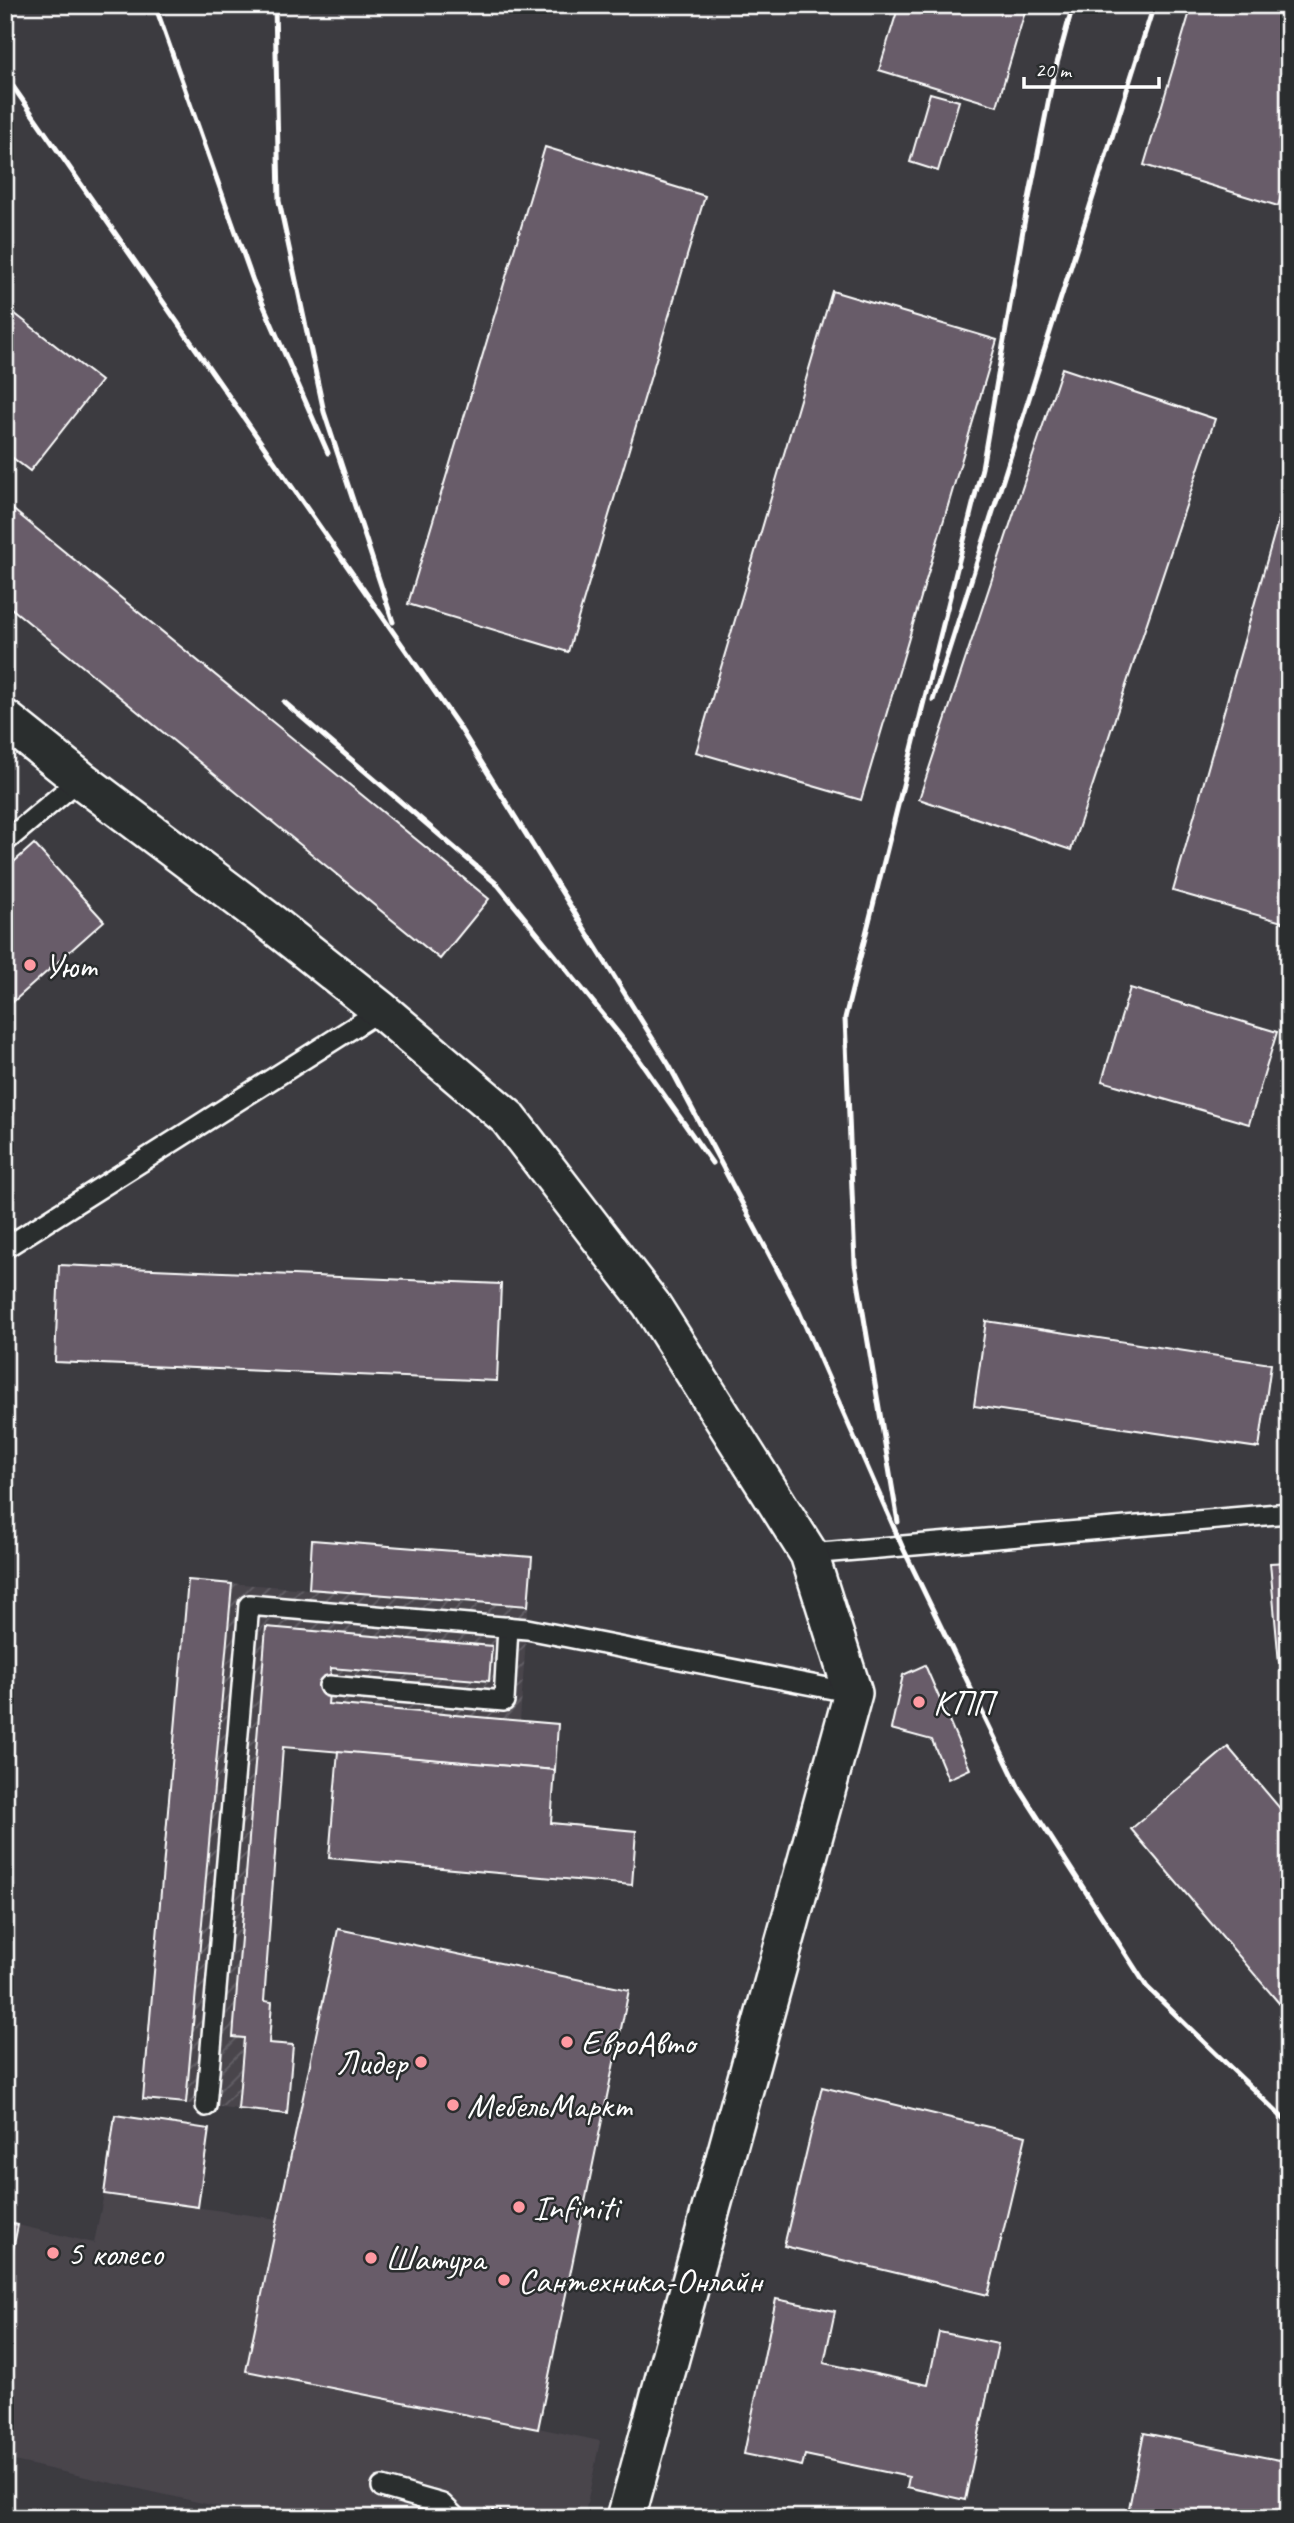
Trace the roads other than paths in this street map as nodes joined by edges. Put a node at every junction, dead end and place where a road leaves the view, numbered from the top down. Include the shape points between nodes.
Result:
1 (5, 719) edge
2 (80, 779) junction
3 (5, 842) edge
4 (381, 1010) junction
5 (5, 1248) edge
6 (1289, 1513) edge
7 (809, 1554) junction
8 (508, 1627) junction
9 (329, 1686) dead end
10 (853, 1693) junction
11 (206, 2106) dead end
12 (382, 2487) dead end
13 (449, 2511) edge
14 (626, 2518) edge

1 - 2 street
2 - 3 lane
2 - 4 street
4 - 5 lane
4 - 7 street via 508,1118 651,1304
6 - 7 lane
7 - 10 street
8 - 9 lane via 503,1701
8 - 10 lane
8 - 11 lane via 249,1605
10 - 14 street
12 - 13 lane

